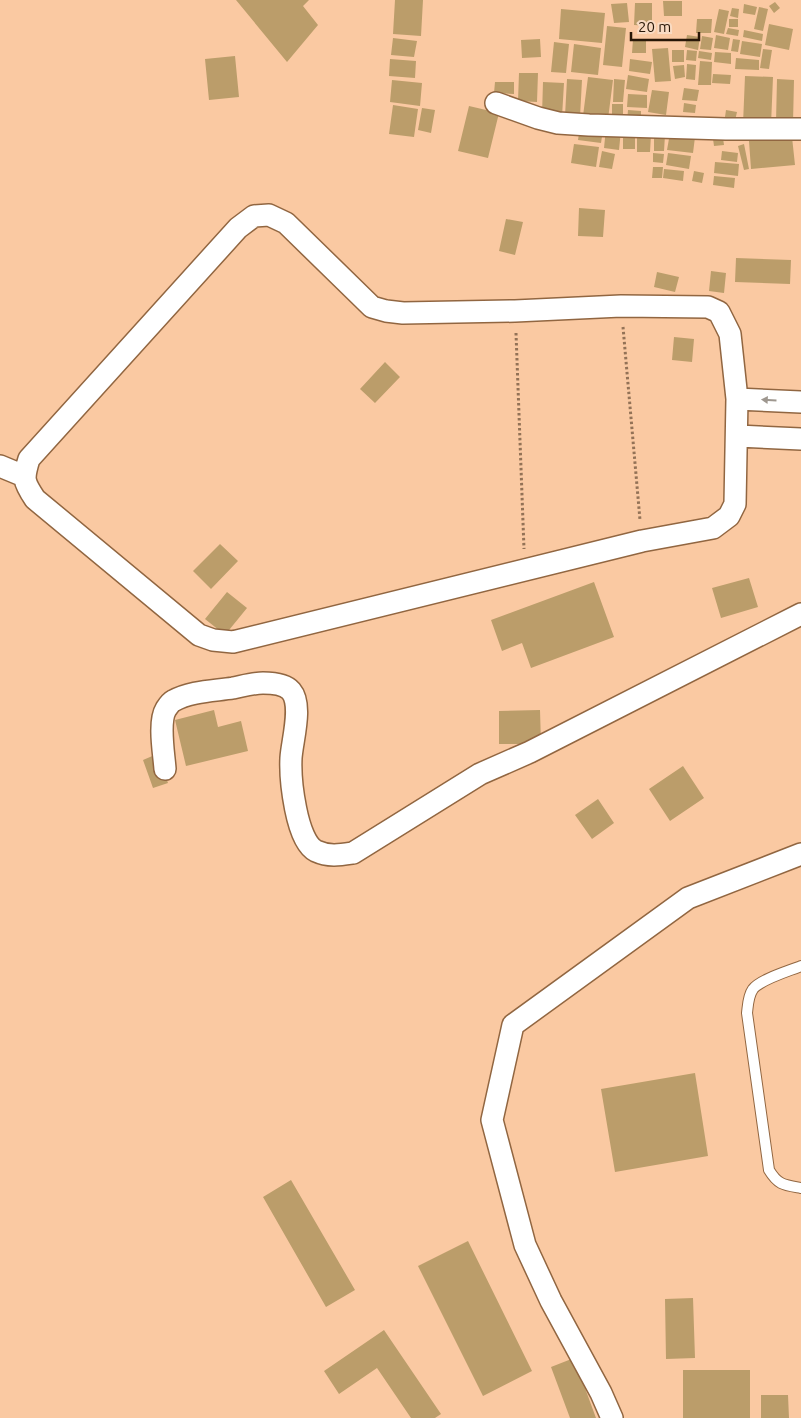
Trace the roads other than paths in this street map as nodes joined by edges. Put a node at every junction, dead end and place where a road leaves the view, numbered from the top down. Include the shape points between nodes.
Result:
1 (496, 103) dead end
2 (801, 128) edge
3 (738, 399) junction
4 (801, 402) edge
5 (738, 436) junction
6 (801, 440) edge
7 (0, 466) edge
8 (24, 476) junction
9 (801, 614) edge
10 (165, 769) dead end
11 (801, 854) edge
12 (801, 966) edge
13 (801, 1188) edge
14 (612, 1418) edge

1 - 2 street via 538,118 581,125
4 -> 3 street
3 - 5 street
3 - 8 street via 730,334 719,312 708,307 386,311 372,307 286,222 269,215 254,216 238,228 29,459
5 - 6 street
5 - 8 street via 735,504 729,516 712,528 642,541 233,642 199,635 35,499
7 - 8 street
9 - 10 street via 530,752 480,774 353,853 332,856 314,850 305,839 292,779 297,706 292,691 280,684 263,683 192,694 172,701 165,710 162,725
11 - 14 street via 688,898 513,1025 492,1120 525,1245
12 - 13 lane via 753,989 747,1013 769,1170 782,1185

